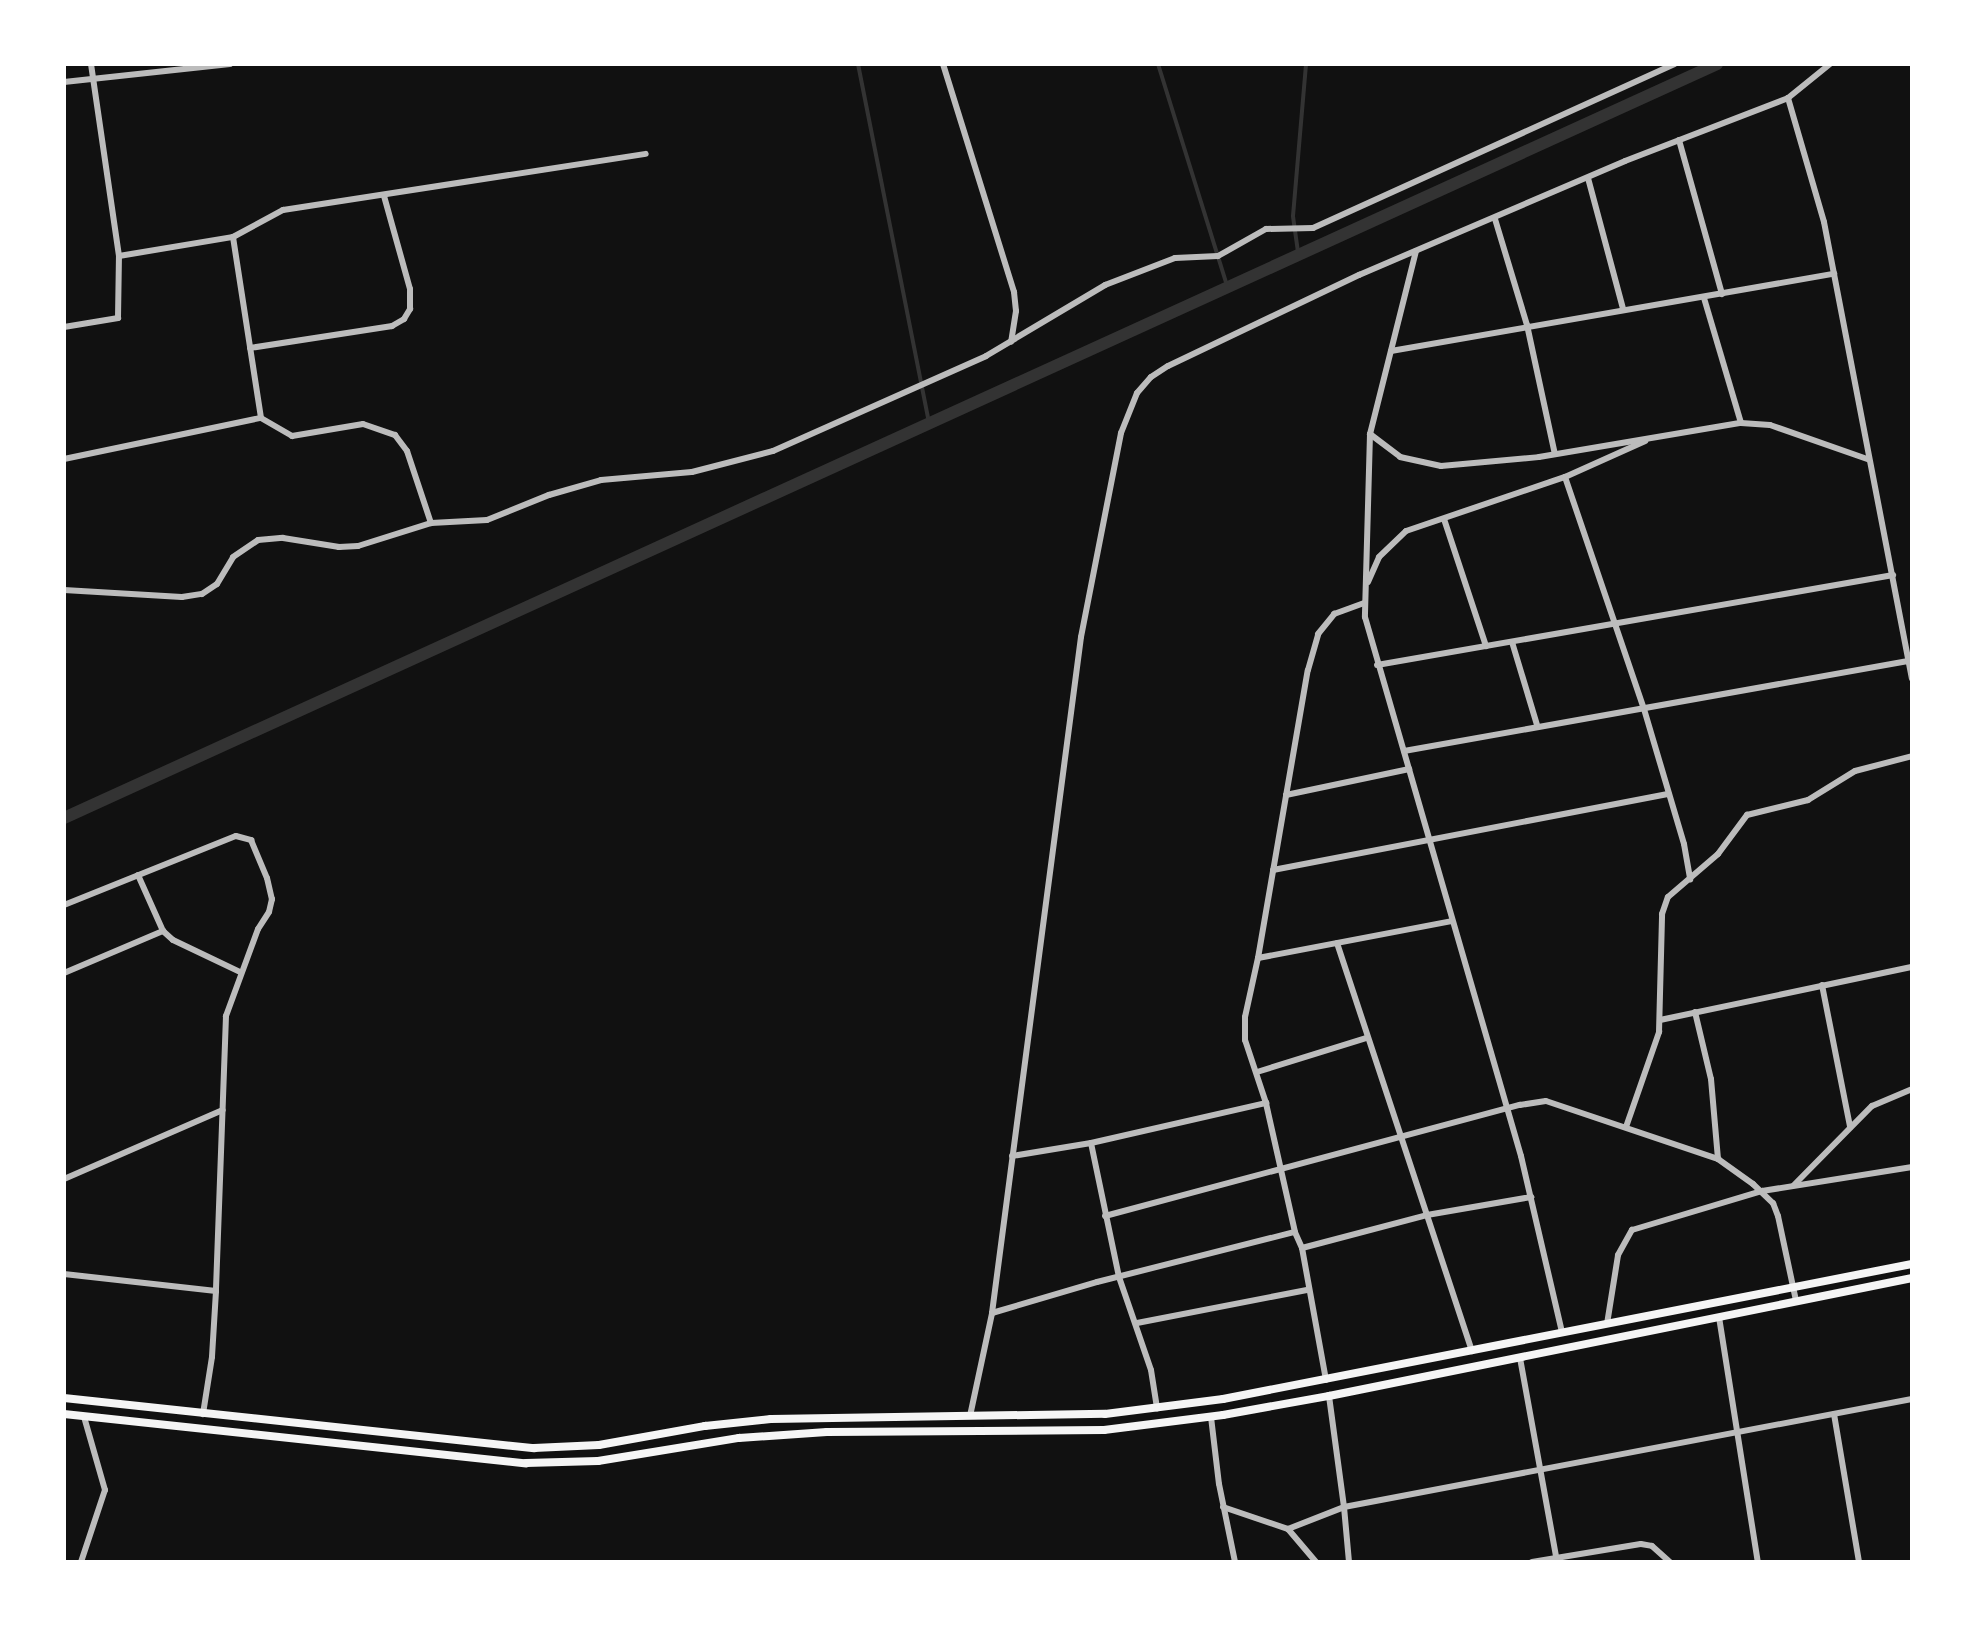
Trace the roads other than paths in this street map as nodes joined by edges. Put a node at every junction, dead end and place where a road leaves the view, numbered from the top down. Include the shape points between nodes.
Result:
1 (91, 64) edge
2 (230, 64) edge
3 (943, 64) edge
4 (1675, 64) edge
5 (1830, 64) edge
6 (92, 78) junction
7 (64, 82) edge
8 (1788, 98) junction
9 (1679, 140) junction
10 (646, 154) dead end
11 (1588, 178) junction
12 (384, 196) junction
13 (1495, 219) junction
14 (233, 237) junction
15 (1416, 251) junction
16 (119, 256) junction
17 (1834, 274) junction
18 (1722, 294) junction
19 (1704, 298) junction
20 (1623, 309) junction
21 (1527, 325) junction
22 (64, 327) edge
23 (1011, 342) junction
24 (250, 348) junction
25 (1391, 351) junction
26 (261, 418) junction
27 (1741, 423) junction
28 (1370, 434) junction
29 (1652, 438) junction
30 (1555, 454) junction
31 (64, 459) edge
32 (1867, 459) junction
33 (1565, 477) junction
34 (1444, 519) junction
35 (431, 523) junction
36 (1893, 575) junction
37 (64, 588) edge
38 (1364, 600) junction
39 (1614, 622) junction
40 (1512, 642) junction
41 (1486, 646) junction
42 (1908, 661) junction
43 (1377, 665) junction
44 (1912, 679) edge
45 (1644, 709) junction
46 (1537, 725) junction
47 (1404, 751) junction
48 (1912, 756) edge
49 (1409, 769) junction
50 (1668, 794) junction
51 (1286, 795) junction
52 (1429, 841) junction
53 (1273, 870) junction
54 (138, 875) junction
55 (1690, 879) junction
56 (64, 905) edge
57 (1452, 921) junction
58 (163, 931) junction
59 (1337, 943) junction
60 (1258, 958) junction
61 (1912, 967) edge
62 (240, 972) junction
63 (64, 973) edge
64 (1822, 985) junction
65 (1695, 1012) junction
66 (1660, 1020) junction
67 (1366, 1038) junction
68 (1257, 1072) junction
69 (1912, 1089) edge
70 (1266, 1103) junction
71 (223, 1110) junction
72 (1508, 1110) junction
73 (1626, 1127) junction
74 (1850, 1127) junction
75 (1400, 1138) junction
76 (1091, 1143) junction
77 (1012, 1156) junction
78 (1718, 1159) junction
79 (1912, 1167) edge
80 (1282, 1168) junction
81 (64, 1179) edge
82 (1794, 1185) junction
83 (1762, 1191) junction
84 (1531, 1197) junction
85 (1427, 1215) junction
86 (1105, 1216) junction
87 (1295, 1232) junction
88 (1302, 1248) junction
89 (1912, 1264) edge
90 (64, 1274) edge
91 (1119, 1277) junction
92 (1912, 1278) edge
93 (1793, 1287) junction
94 (1307, 1290) junction
95 (216, 1291) junction
96 (1796, 1301) junction
97 (992, 1313) junction
98 (1719, 1317) junction
99 (1137, 1323) junction
100 (1607, 1324) junction
101 (1562, 1332) junction
102 (1472, 1351) junction
103 (1520, 1358) junction
104 (1326, 1380) junction
105 (1329, 1396) junction
106 (64, 1398) edge
107 (1912, 1399) edge
108 (1157, 1409) junction
109 (64, 1414) edge
110 (203, 1414) junction
111 (1834, 1414) junction
112 (970, 1416) junction
113 (84, 1417) junction
114 (1211, 1417) junction
115 (1739, 1432) junction
116 (1541, 1469) junction
117 (1223, 1507) junction
118 (1344, 1507) junction
119 (1288, 1529) junction
120 (1557, 1559) edge
121 (81, 1562) edge
122 (1235, 1562) edge
123 (1316, 1562) edge
124 (1349, 1562) edge
125 (1532, 1562) edge
126 (1670, 1562) edge
127 (1758, 1562) edge
128 (1859, 1562) edge

1 - 6 street
2 - 6 street
3 - 23 street via 1014,292
4 - 23 street via 1313,228 1266,229 1218,256 1175,258 1105,285
5 - 8 street
6 - 7 street
6 - 16 street
8 - 9 street
8 - 17 street via 1818,190
9 - 11 street
9 - 18 street
10 - 12 street
11 - 13 street
11 - 20 street
12 - 14 street via 283,210
12 - 24 street via 410,289 404,319 392,326
13 - 15 street
13 - 21 street
14 - 16 street
14 - 24 street
15 - 25 street
15 - 77 street via 1168,366 1151,377 1130,404 1081,637
16 - 22 street via 118,318
17 - 18 street
17 - 32 street
18 - 19 street
19 - 20 street
19 - 27 street
20 - 21 street
21 - 25 street
21 - 30 street
23 - 35 street via 900,396 740,461 585,484 487,520
24 - 26 street
25 - 28 street
26 - 31 street
26 - 35 street via 292,436 363,424 395,435 407,451
27 - 29 street
27 - 32 street via 1770,425
28 - 30 street via 1393,453 1441,466
28 - 38 street
29 - 30 street
29 - 33 street
32 - 36 street
33 - 34 street
33 - 39 street
34 - 38 street via 1392,541 1370,573
34 - 41 street
35 - 37 street via 358,546 258,540 233,557 217,584 202,594
36 - 39 street
36 - 42 street
38 - 43 street
38 - 51 street via 1334,614 1318,634
39 - 40 street
39 - 45 street
40 - 41 street
40 - 46 street
41 - 43 street
42 - 44 street
42 - 45 street
43 - 47 street
45 - 46 street
45 - 50 street
46 - 47 street
47 - 49 street
48 - 55 street via 1855,771 1808,800 1747,815 1718,854
49 - 51 street
49 - 52 street
50 - 52 street
50 - 55 street
51 - 53 street
52 - 53 street
52 - 57 street
53 - 60 street
54 - 56 street
54 - 58 street
54 - 62 street via 220,840 251,840 272,899
55 - 66 street via 1664,904
57 - 59 street
57 - 72 street
58 - 62 street
58 - 63 street
59 - 60 street
59 - 67 street
60 - 68 street via 1245,1017 1245,1040
61 - 64 street
62 - 71 street via 226,1016
64 - 65 street
64 - 74 street
65 - 66 street
65 - 78 street via 1711,1079
66 - 73 street via 1654,1053
67 - 68 street
67 - 75 street
68 - 70 street
69 - 74 street via 1872,1106
70 - 76 street
70 - 80 street
71 - 81 street
71 - 95 street
72 - 73 street via 1546,1101
72 - 75 street
72 - 84 street
73 - 78 street
74 - 82 street
75 - 80 street
75 - 85 street
76 - 77 street
76 - 86 street
77 - 97 street
78 - 83 street
79 - 82 street
80 - 86 street
80 - 87 street
82 - 83 street
83 - 93 street via 1778,1216
83 - 100 street via 1632,1230 1618,1255
84 - 85 street
84 - 101 street
85 - 88 street
85 - 102 street
86 - 91 street
87 - 88 street
87 - 91 street
88 - 94 street
89 - 93 main road
90 - 95 street
91 - 97 street
91 - 99 street
92 - 96 main road
93 - 96 street
93 - 100 main road
94 - 99 street
94 - 104 street
95 - 110 street
96 - 98 main road
97 - 112 street
98 - 103 main road
98 - 115 street
99 - 108 street
100 - 101 main road
101 - 102 main road
102 - 104 main road
103 - 105 main road
103 - 116 street
104 - 108 main road
105 - 114 main road
105 - 118 street
106 - 110 main road
107 - 111 street
108 - 112 main road
109 - 113 main road
110 - 112 main road via 534,1448 599,1445 771,1419
111 - 115 street
111 - 128 street
113 - 114 main road via 548,1463 598,1461 739,1438 1078,1431
113 - 121 street via 105,1490
114 - 117 street
115 - 116 street
115 - 127 street
116 - 118 street
116 - 120 street
117 - 119 street
117 - 122 street
118 - 119 street
118 - 124 street
119 - 123 street
120 - 125 street
120 - 126 street via 1641,1544 1652,1546

